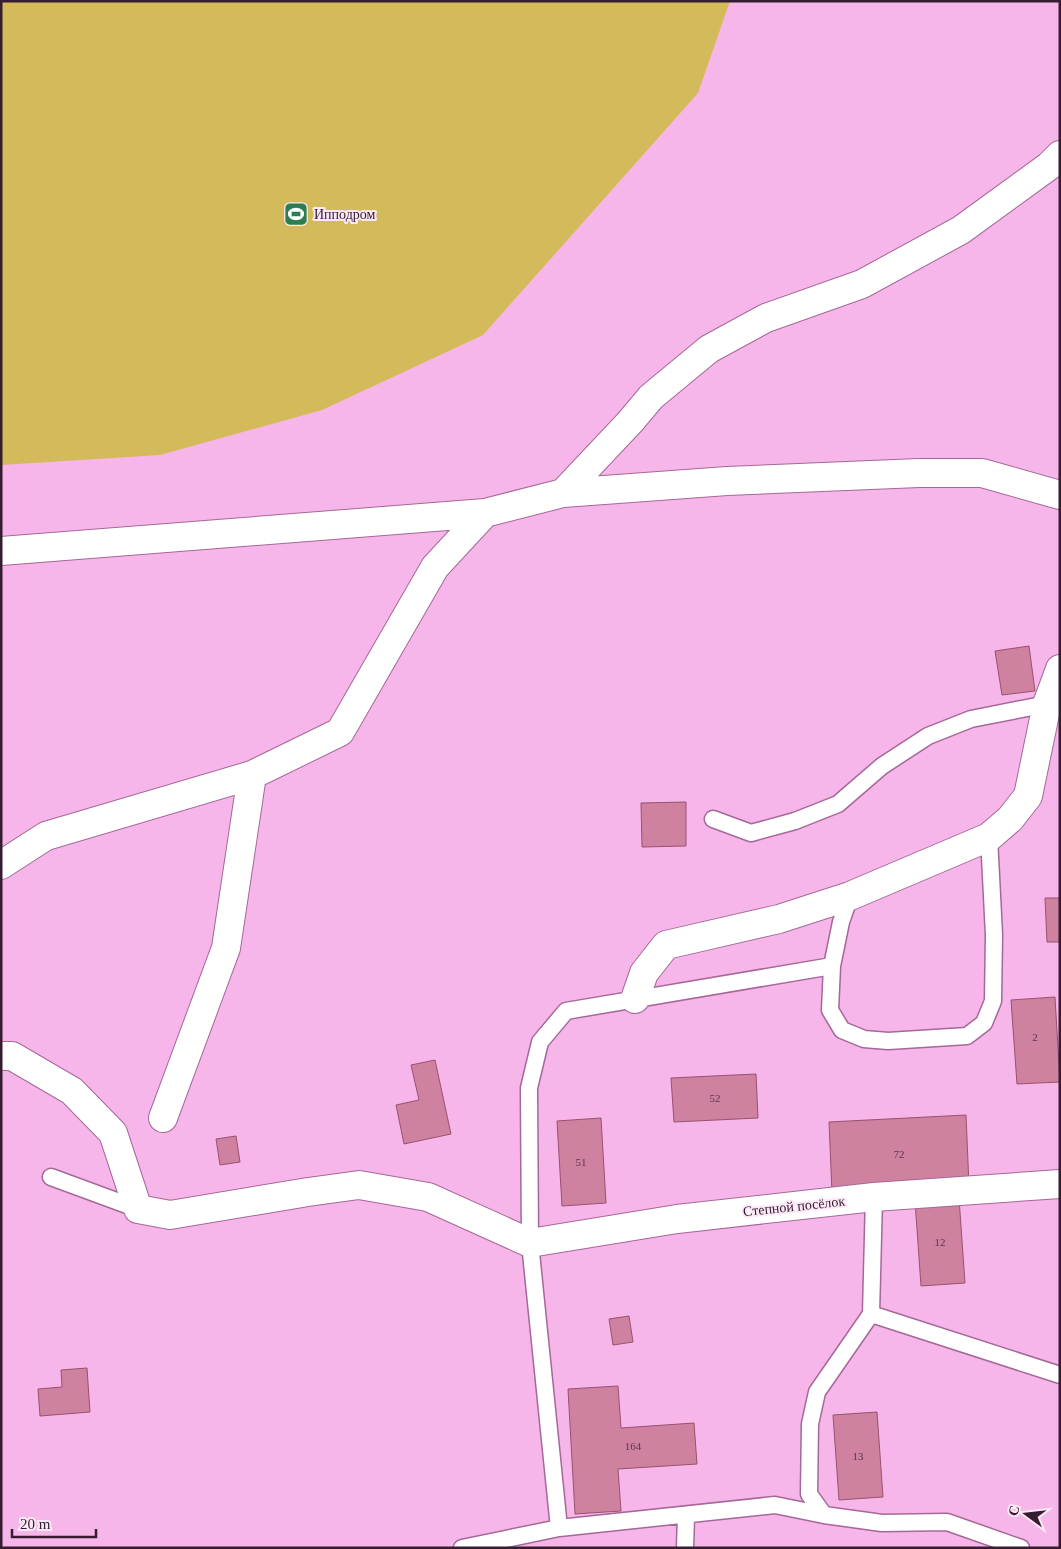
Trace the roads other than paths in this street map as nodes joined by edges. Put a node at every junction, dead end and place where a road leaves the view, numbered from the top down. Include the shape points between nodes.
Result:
1 (1060, 155) edge
2 (563, 493) junction
3 (1060, 495) edge
4 (485, 513) junction
5 (1, 551) edge
6 (1060, 669) edge
7 (1047, 704) junction
8 (252, 775) junction
9 (713, 820) dead end
10 (989, 838) junction
11 (1, 865) edge
12 (850, 896) junction
13 (832, 966) junction
14 (635, 1000) junction
15 (1, 1056) edge
16 (163, 1118) dead end
17 (51, 1177) dead end
18 (1060, 1184) edge
19 (874, 1197) junction
20 (138, 1209) junction
21 (530, 1243) junction
22 (871, 1314) junction
23 (1060, 1375) edge
24 (824, 1515) junction
25 (686, 1516) junction
26 (559, 1528) junction
27 (462, 1548) edge
28 (685, 1548) edge
29 (1021, 1548) edge

1 - 2 street via 961,230 862,284 766,318 709,349 651,397
2 - 3 street via 918,472 982,473
2 - 4 street
4 - 5 street
4 - 8 street via 435,567 340,732
6 - 7 street
7 - 9 lane via 971,720 928,736 882,766 838,804 795,821 751,833
7 - 10 street via 1028,796
8 - 11 street via 46,836
8 - 16 street via 226,948
10 - 12 street
10 - 13 lane via 994,935 993,1001 984,1023 967,1036 888,1041 864,1039 842,1030 830,1010
12 - 13 lane
12 - 14 street via 779,920 666,945 644,973
13 - 14 lane
14 - 21 lane via 566,1011 540,1042 529,1088
15 - 20 street via 12,1056 72,1091 113,1133
17 - 20 lane
18 - 19 street, Степной посёлок
19 - 21 street, Степной посёлок via 677,1219
19 - 22 lane
20 - 21 street via 170,1216 359,1186 428,1197
21 - 26 lane
22 - 23 lane
22 - 24 lane via 817,1392 810,1424 809,1494
24 - 25 lane via 775,1505
24 - 29 lane via 882,1523 947,1522
25 - 26 lane
25 - 28 lane
26 - 27 lane

